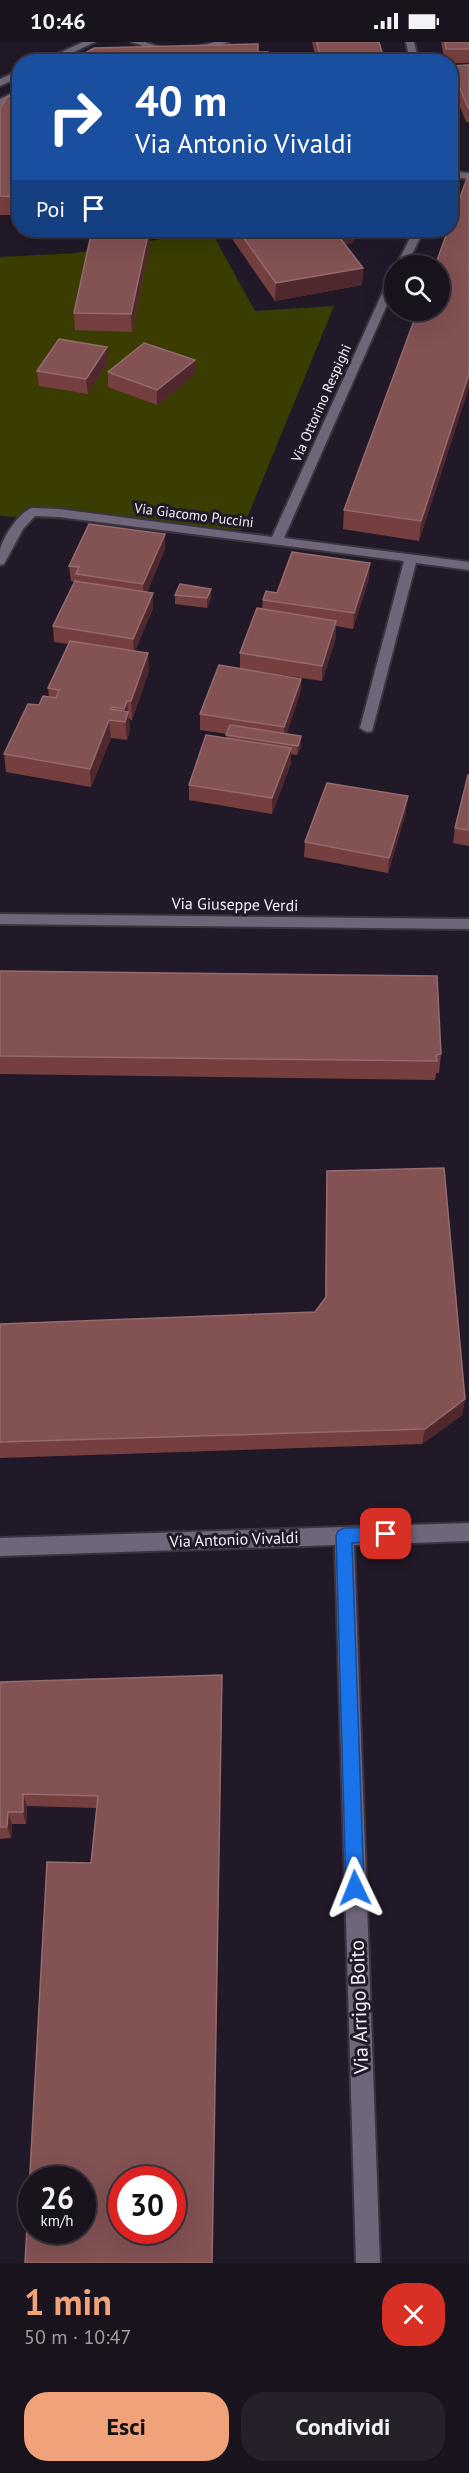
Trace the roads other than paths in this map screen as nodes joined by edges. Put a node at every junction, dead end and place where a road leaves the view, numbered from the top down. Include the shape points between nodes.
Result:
1 (91, 42) edge
2 (135, 42) edge
3 (225, 42) edge
4 (127, 50) edge
5 (189, 50) edge
6 (63, 54) edge
7 (416, 237) edge
8 (406, 255) edge
9 (384, 300) edge
10 (277, 540) junction
11 (411, 559) junction
12 (0, 561) edge
13 (469, 567) edge
14 (368, 728) dead end
15 (0, 919) edge
16 (469, 924) edge
17 (469, 1532) edge
18 (344, 1536) junction
19 (0, 1547) edge
20 (368, 2263) edge

1 - 6 street
2 - 4 street via 165,49
3 - 5 street
7 - 8 street
9 - 10 street, Via Ottorino Respighi
10 - 11 street, Via Giacomo Puccini
10 - 12 street, Via Giacomo Puccini via 32,512 18,527
11 - 13 street, Via Giacomo Puccini
11 - 14 street
15 - 16 street, Via Giuseppe Verdi
17 - 18 street, Via Antonio Vivaldi
18 - 19 street, Via Antonio Vivaldi
18 - 20 street, Via Arrigo Boito

